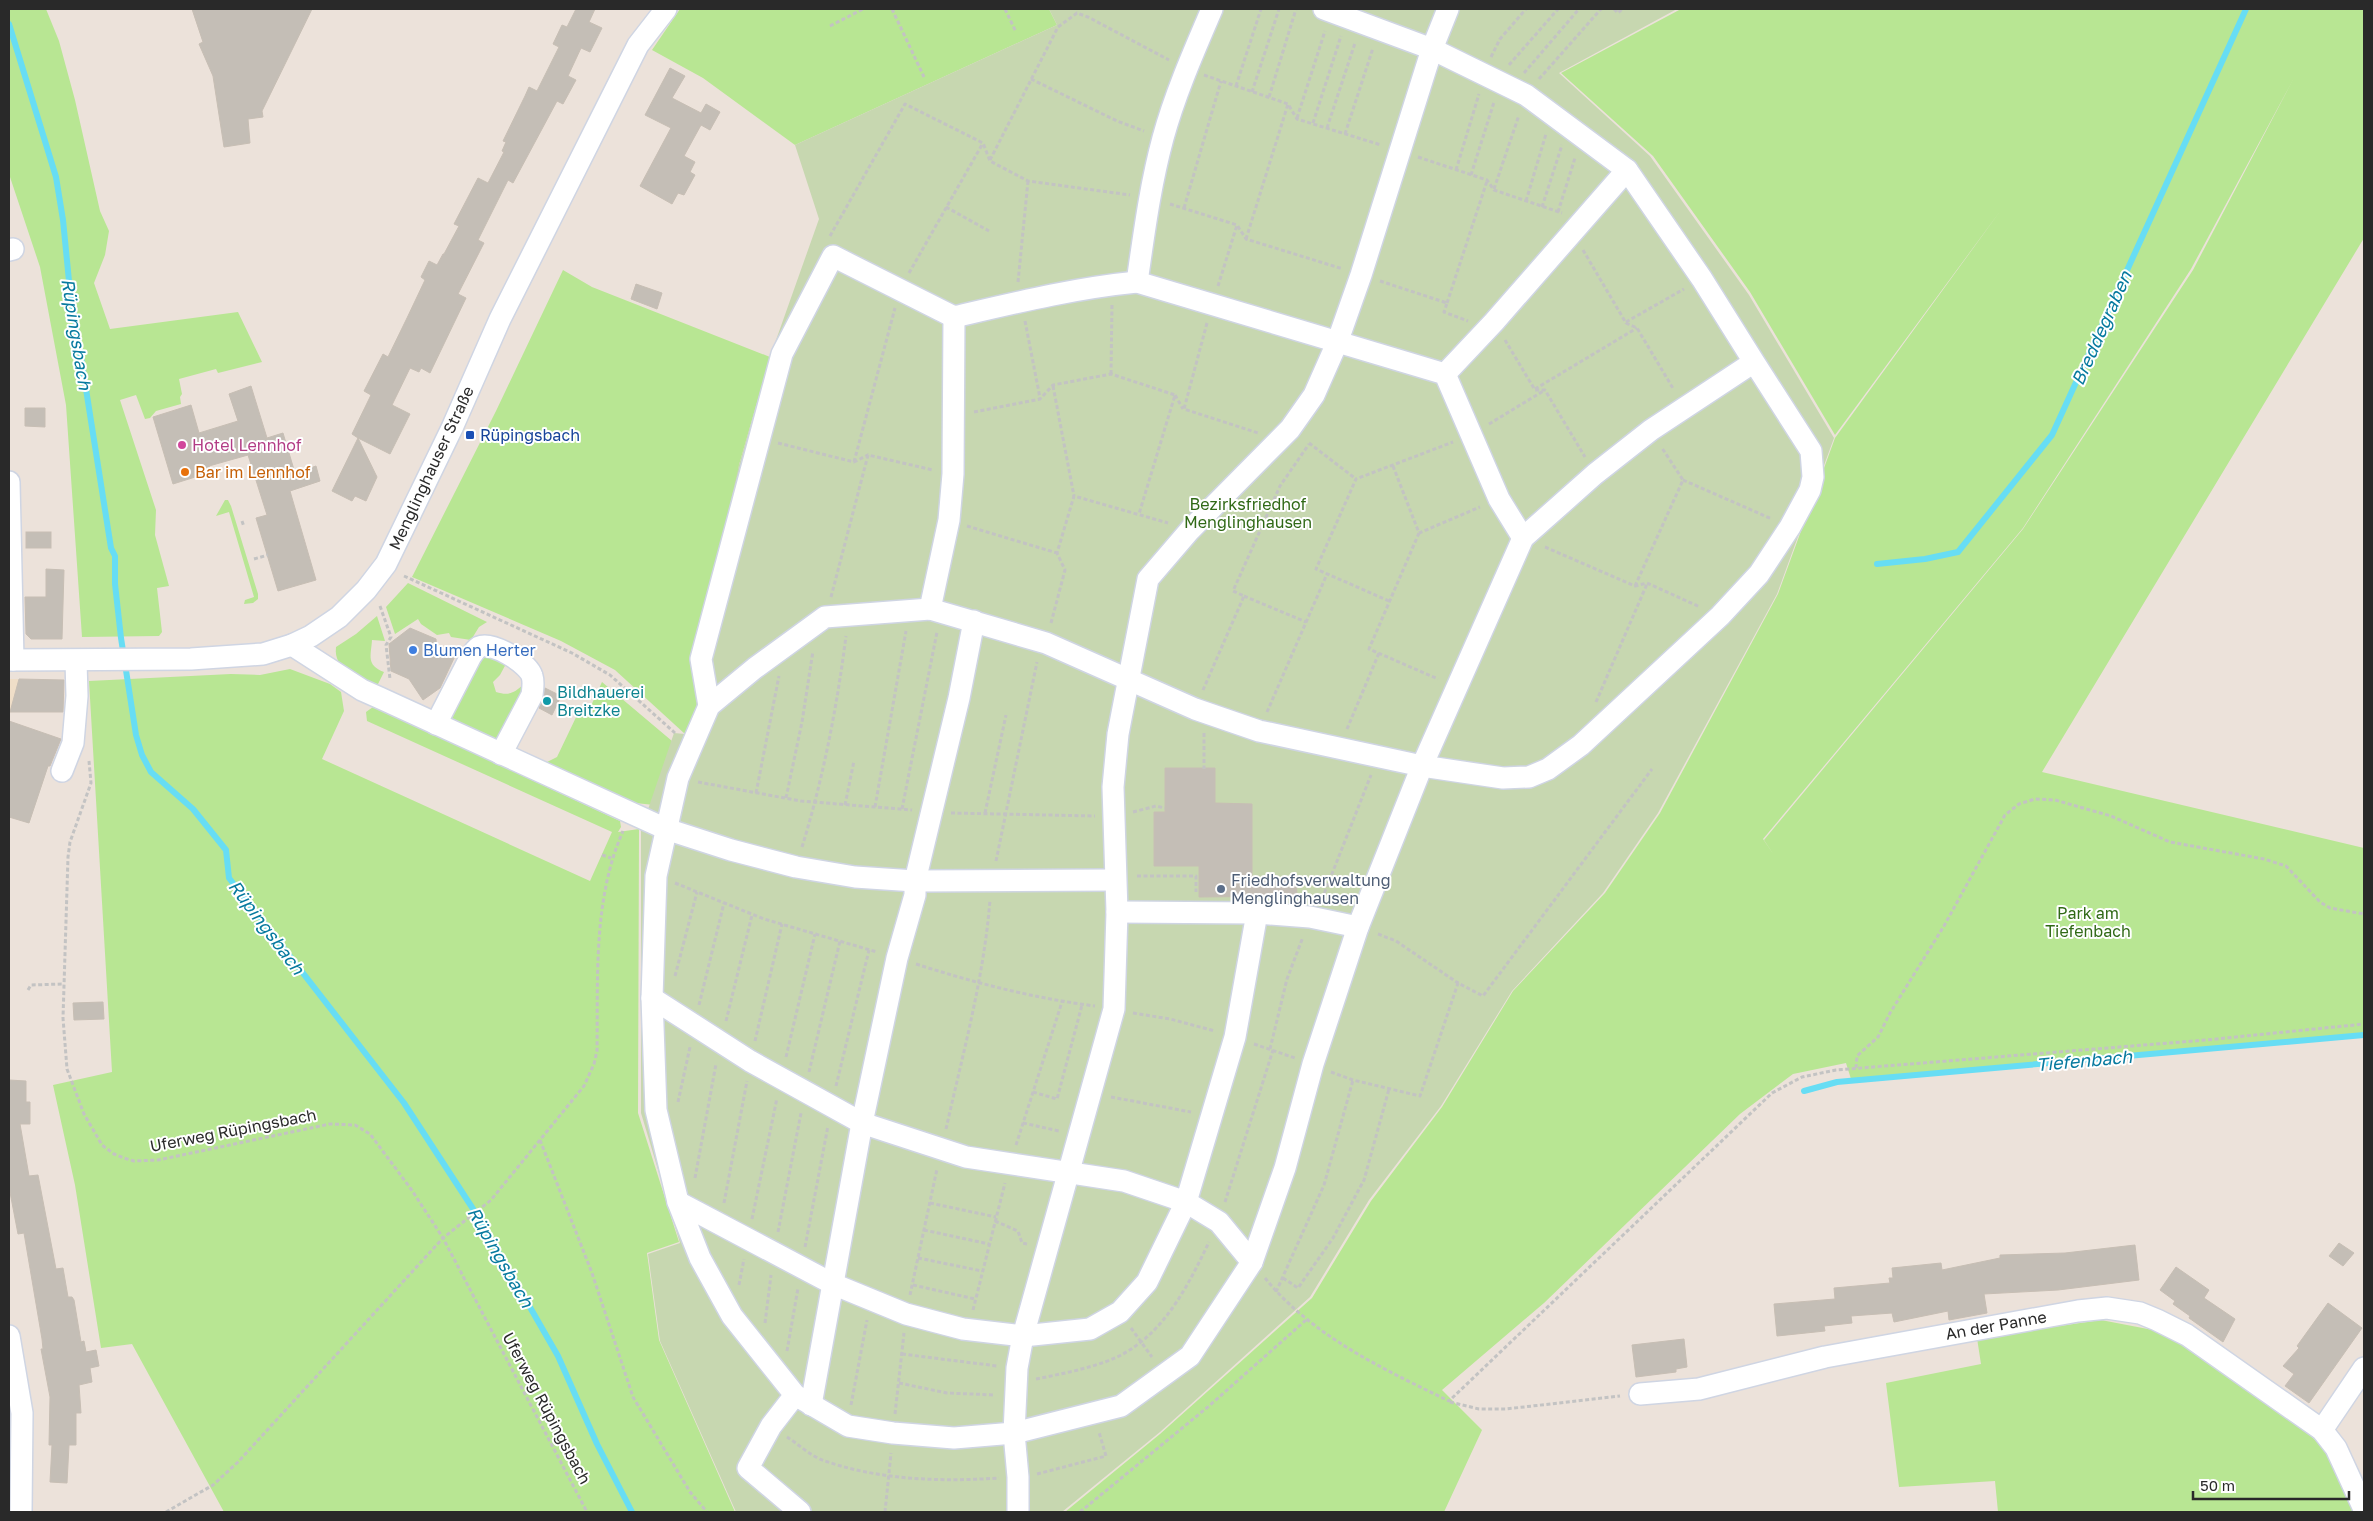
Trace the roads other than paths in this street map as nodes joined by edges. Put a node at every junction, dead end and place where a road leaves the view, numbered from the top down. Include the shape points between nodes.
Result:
1 (666, 9) edge
2 (1212, 9) edge
3 (1448, 9) edge
4 (1348, 18) edge
5 (1432, 49) junction
6 (1627, 170) junction
7 (1136, 282) junction
8 (954, 317) junction
9 (1337, 343) junction
10 (1754, 362) junction
11 (1445, 374) junction
12 (9, 482) edge
13 (1523, 538) junction
14 (927, 610) junction
15 (974, 620) junction
16 (292, 645) junction
17 (11, 660) edge
18 (84, 661) junction
19 (1127, 680) junction
20 (709, 706) junction
21 (436, 724) junction
22 (501, 754) junction
23 (1422, 766) junction
24 (62, 771) dead end
25 (666, 829) junction
26 (1115, 878) junction
27 (914, 881) junction
28 (1117, 912) junction
29 (1257, 913) junction
30 (1358, 928) junction
31 (659, 1002) junction
32 (862, 1122) junction
33 (1068, 1172) junction
34 (1186, 1202) junction
35 (684, 1205) junction
36 (1252, 1262) junction
37 (833, 1284) junction
38 (9, 1336) edge
39 (1023, 1336) junction
40 (2364, 1368) edge
41 (1640, 1394) road end
42 (803, 1400) junction
43 (16, 1412) edge
44 (2322, 1430) junction
45 (1014, 1433) junction
46 (2364, 1508) edge
47 (21, 1512) edge
48 (800, 1512) edge
49 (1018, 1512) edge

1 - 16 street, Menglinghauser Straße via 638,45 504,310 452,428 386,564 339,617
2 - 7 street via 1186,69 1163,138 1149,198
3 - 5 street
4 - 5 street
5 - 6 street via 1526,95
5 - 9 street
6 - 10 street
6 - 11 street
7 - 8 street
7 - 9 street
8 - 14 street via 953,474 949,520
8 - 20 street via 833,256 782,354 702,659
9 - 11 street
9 - 19 street via 1314,394 1285,434 1190,530 1148,579
10 - 13 street via 1651,430
10 - 23 street via 1811,452 1813,477 1810,490 1790,527 1759,574 1720,616 1581,745 1548,769 1529,777 1503,778
11 - 13 street via 1499,499
12 - 17 street
13 - 23 street
14 - 15 street
14 - 20 street via 821,620
15 - 19 street via 1044,642
15 - 27 street via 959,698
16 - 18 street, Menglinghauser Straße via 262,654
16 - 21 street via 362,690
17 - 18 street, Menglinghauser Straße
18 - 24 street via 72,743
19 - 23 street via 1199,711 1259,731
19 - 26 street via 1113,786
20 - 25 street via 678,778
21 - 22 street
21 - 22 street via 470,656 478,648 489,646 523,663 532,674 534,685 532,695
22 - 25 street
23 - 30 street
25 - 27 street via 796,867 855,877
25 - 31 street via 656,876
26 - 27 street
26 - 28 street
27 - 32 street via 914,894
28 - 29 street
28 - 33 street via 1114,1009
29 - 30 street via 1312,918
29 - 34 street via 1235,1037
30 - 36 street via 1313,1064 1285,1168
31 - 32 street via 750,1061
31 - 35 street via 657,1113
32 - 33 street via 966,1157
32 - 37 street
33 - 34 street via 1124,1181
33 - 39 street
34 - 36 street via 1219,1222
34 - 39 street via 1146,1282 1120,1312 1090,1329
35 - 37 street
35 - 42 street via 700,1258 732,1316
36 - 45 street via 1190,1356 1121,1406
37 - 39 street via 906,1314 963,1329
37 - 42 street
38 - 43 street
39 - 45 street via 1017,1368
40 - 44 street
41 - 44 street, An der Panne via 1699,1389 1912,1339 2078,1310 2107,1308 2140,1313 2187,1335
42 - 45 street via 848,1426 954,1438
42 - 48 street via 771,1426 748,1468
43 - 47 street
44 - 46 street, An der Panne via 2336,1448
45 - 49 street

